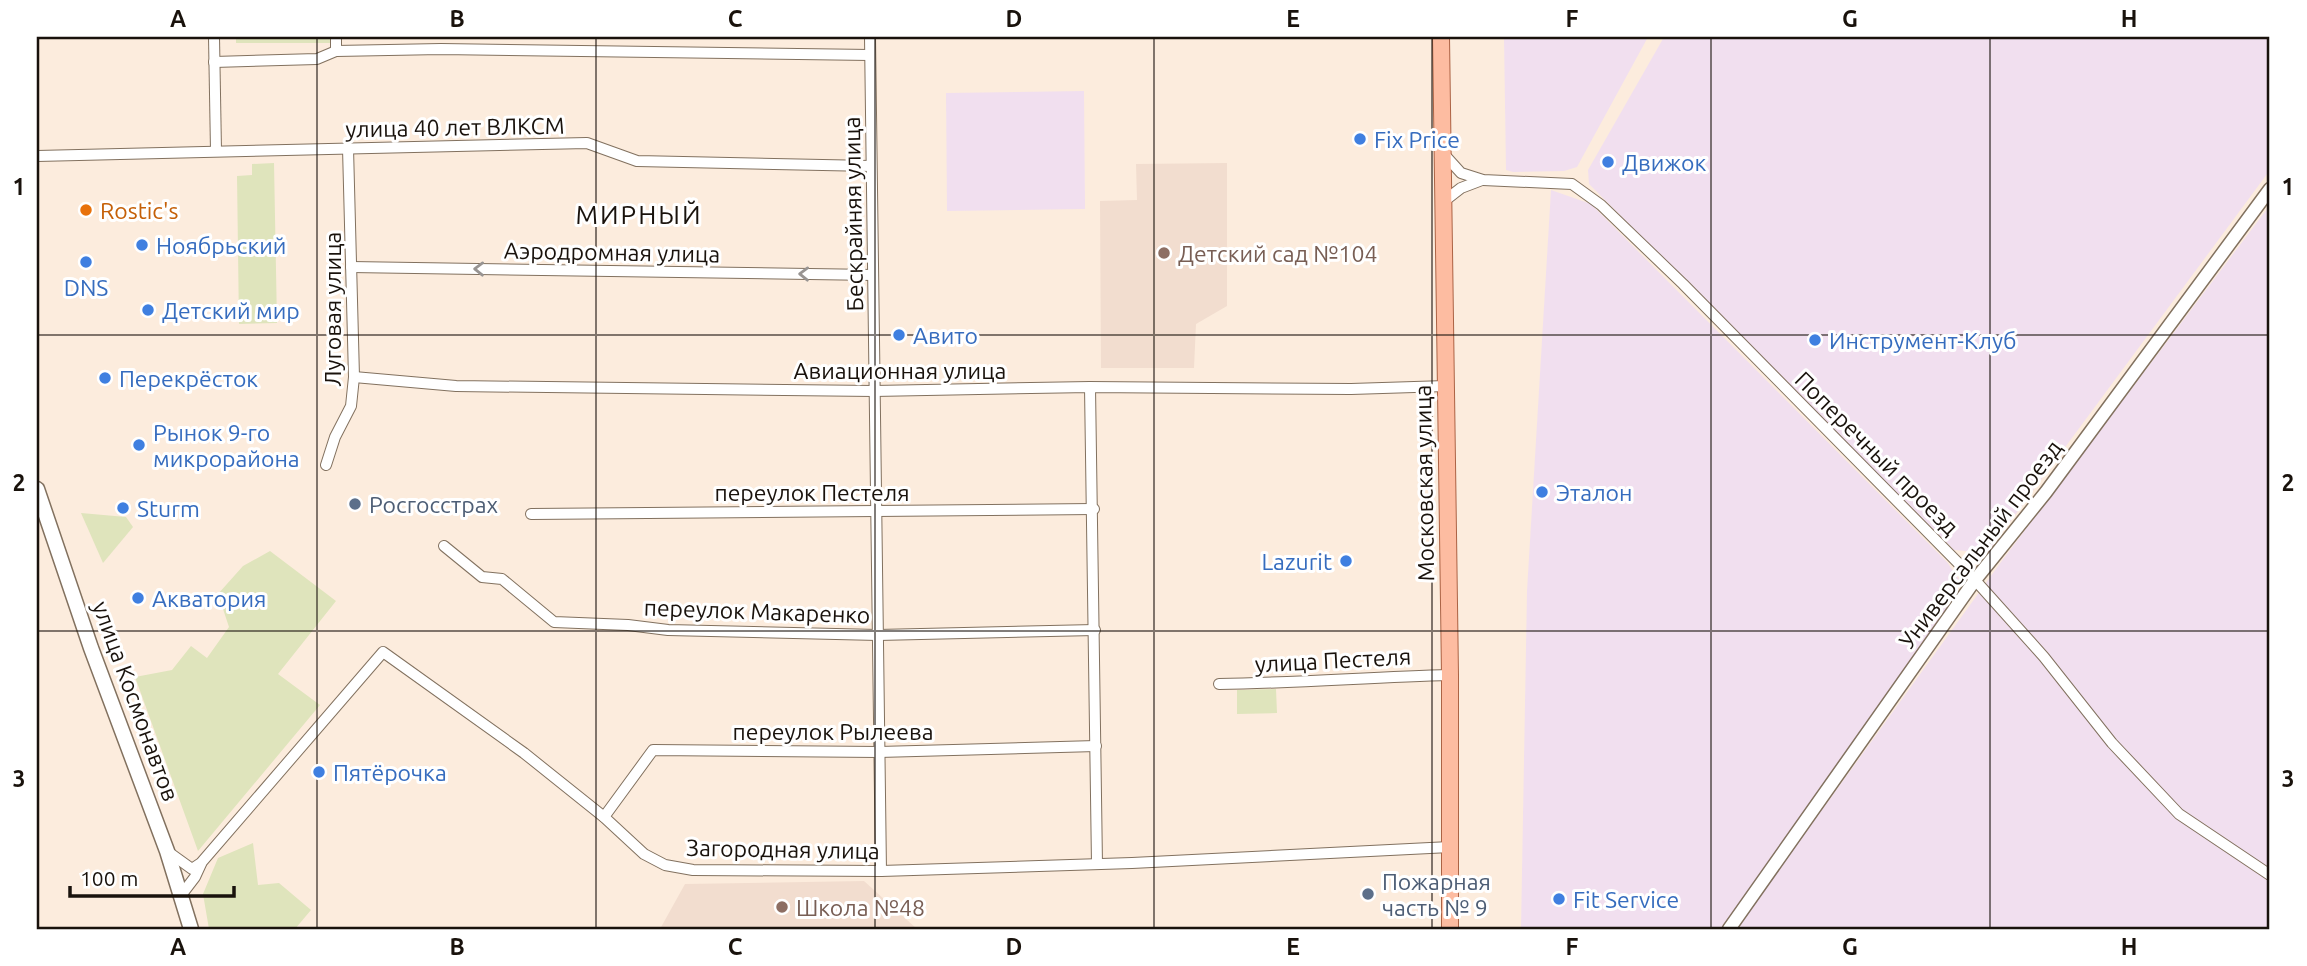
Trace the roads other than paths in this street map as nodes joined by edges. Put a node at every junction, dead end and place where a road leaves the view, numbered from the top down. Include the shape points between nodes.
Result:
1 (214, 37) edge
2 (336, 37) edge
3 (870, 37) edge
4 (1441, 37) edge
5 (335, 51) junction
6 (870, 55) junction
7 (214, 62) junction
8 (348, 148) junction
9 (216, 151) junction
10 (1442, 152) junction
11 (37, 156) edge
12 (871, 166) junction
13 (1483, 180) junction
14 (2270, 188) edge
15 (1443, 202) junction
16 (351, 267) junction
17 (873, 275) junction
18 (354, 377) junction
19 (1446, 386) junction
20 (1090, 387) junction
21 (874, 391) junction
22 (326, 465) dead end
23 (38, 496) edge
24 (1094, 509) junction
25 (876, 510) junction
26 (531, 513) dead end
27 (444, 546) dead end
28 (1975, 580) junction
29 (1095, 630) junction
30 (878, 635) junction
31 (1450, 675) junction
32 (1219, 684) dead end
33 (1096, 746) junction
34 (879, 752) junction
35 (604, 817) junction
36 (1450, 847) junction
37 (167, 851) junction
38 (201, 863) junction
39 (1097, 864) junction
40 (881, 871) junction
41 (2270, 875) edge
42 (182, 894) junction
43 (191, 929) edge
44 (1450, 929) edge
45 (1728, 929) edge

1 - 7 street
2 - 5 street
3 - 6 street, Бескрайняя улица
4 - 10 main road, Московская улица
5 - 6 street
5 - 7 street via 317,59
6 - 12 street, Бескрайняя улица
7 - 9 street
8 - 9 street, улица 40 лет ВЛКСМ
8 - 12 street, улица 40 лет ВЛКСМ via 587,144 637,161
8 - 16 street, Луговая улица
9 - 11 street, улица 40 лет ВЛКСМ
10 - 13 street, Поперечный проезд via 1461,173
10 - 15 main road, Московская улица
12 - 17 street, Бескрайняя улица
13 - 15 street, Поперечный проезд via 1461,188
13 - 28 street, Поперечный проезд via 1572,184 1601,205
14 - 28 street, Универсальный проезд via 2046,492
15 - 19 main road, Московская улица
17 -> 16 street, Аэродромная улица
16 - 18 street, Луговая улица
17 - 21 street, Бескрайняя улица
18 - 21 street, Авиационная улица via 456,386
18 - 22 street, Луговая улица via 351,406
19 - 20 street, Авиационная улица
19 - 31 main road, Московская улица
20 - 21 street, Авиационная улица
20 - 24 street
21 - 25 street, Бескрайняя улица
23 - 37 main road, улица Космонавтов
24 - 25 street, переулок Пестеля
24 - 29 street
25 - 26 street, переулок Пестеля
25 - 30 street, Бескрайняя улица
27 - 30 street, переулок Макаренко via 482,577 502,579 554,622
28 - 41 street, Поперечный проезд via 2112,743 2179,814
28 - 45 street, Универсальный проезд
29 - 30 street, переулок Макаренко
29 - 33 street
30 - 34 street, Бескрайняя улица
31 - 32 street, улица Пестеля
31 - 36 main road, Московская улица
33 - 34 street, переулок Рылеева
33 - 39 street
34 - 35 street, переулок Рылеева via 653,750
34 - 40 street, Бескрайняя улица
35 - 38 street, Загородная улица via 383,652
35 - 40 street, Загородная улица via 644,854 665,865 693,870
36 - 39 street, Загородная улица
36 - 44 main road, Московская улица
37 - 38 street via 192,869
37 - 42 main road, улица Космонавтов
38 - 42 street, Загородная улица
39 - 40 street, Загородная улица
42 - 43 main road, улица Космонавтов

